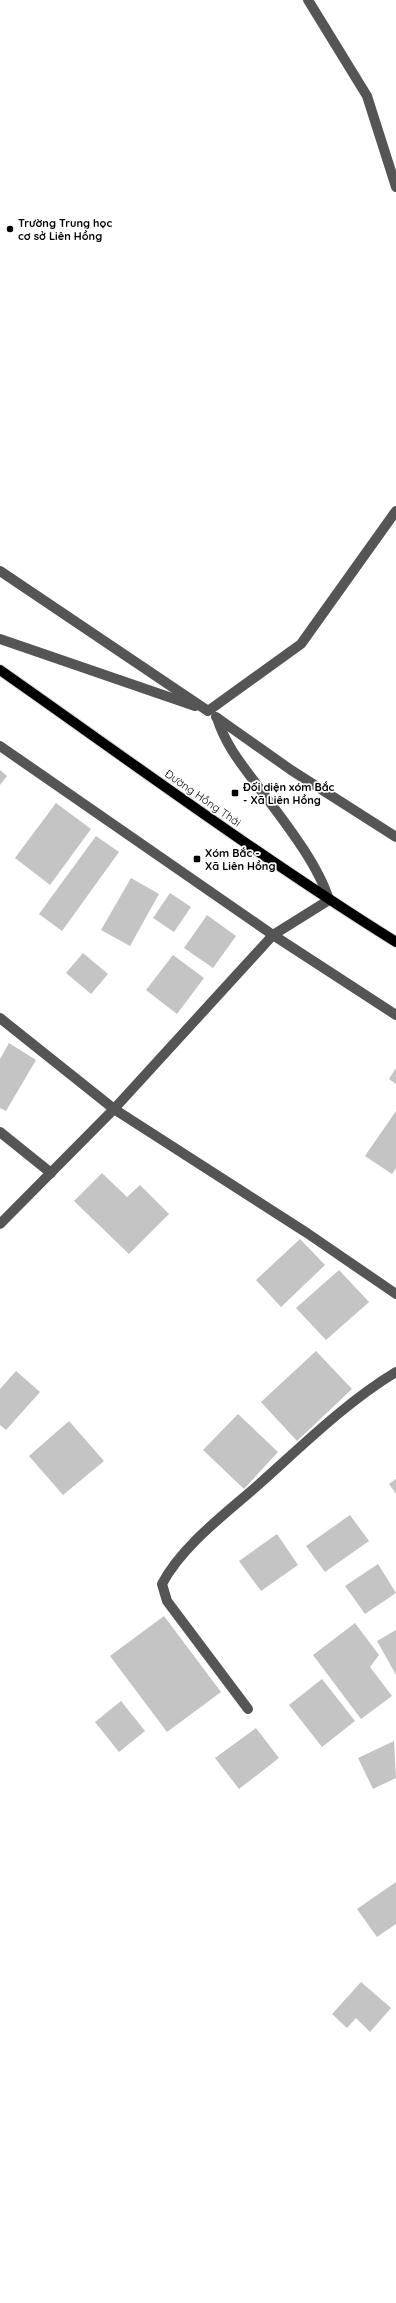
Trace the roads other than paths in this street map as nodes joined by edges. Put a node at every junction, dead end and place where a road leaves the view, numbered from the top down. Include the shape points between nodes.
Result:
1 (308, 0) edge
2 (396, 187) edge
3 (396, 511) edge
4 (0, 571) edge
5 (0, 638) edge
6 (0, 670) edge
7 (208, 711) junction
8 (217, 718) junction
9 (0, 746) edge
10 (396, 837) edge
11 (329, 900) junction
12 (273, 935) junction
13 (396, 942) edge
14 (396, 1014) edge
15 (0, 1018) edge
16 (114, 1109) junction
17 (0, 1132) edge
18 (51, 1173) junction
19 (0, 1224) edge
20 (396, 1294) edge
21 (396, 1372) edge
22 (248, 1709) dead end

1 - 2 street via 367,96
3 - 7 street via 301,644
4 - 7 street
5 - 7 street
6 - 11 main road, Đường Hồng Thái
7 - 8 street
8 - 10 street via 291,770
8 - 11 street via 227,746 306,855 325,885
9 - 12 street
11 - 12 street
11 - 13 main road, Đường Hồng Thái
12 - 14 street
12 - 16 street
15 - 16 street
16 - 18 street
16 - 20 street via 307,1233
17 - 18 street
18 - 19 street
21 - 22 street via 366,1391 210,1528 170,1568 162,1584 167,1600

